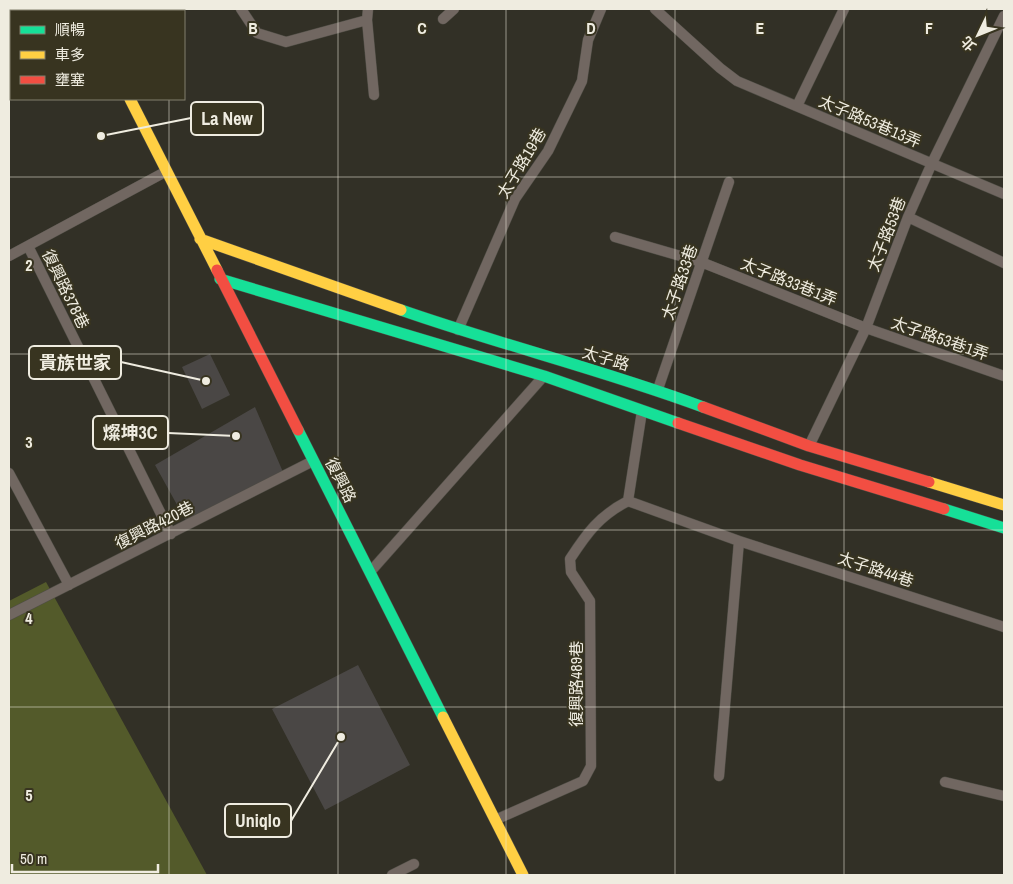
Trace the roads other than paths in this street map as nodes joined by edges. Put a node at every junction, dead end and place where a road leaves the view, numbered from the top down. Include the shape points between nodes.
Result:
1 (241, 9) edge
2 (368, 9) edge
3 (454, 9) edge
4 (601, 9) edge
5 (655, 9) edge
6 (844, 9) edge
7 (1004, 16) edge
8 (443, 19) dead end
9 (367, 20) junction
10 (374, 95) dead end
11 (130, 100) edge
12 (797, 106) junction
13 (932, 163) junction
14 (166, 172) junction
15 (729, 182) dead end
16 (1004, 194) edge
17 (908, 217) junction
18 (615, 237) dead end
19 (200, 239) junction
20 (28, 246) junction
21 (9, 256) edge
22 (701, 262) junction
23 (1004, 263) edge
24 (220, 279) junction
25 (866, 328) junction
26 (458, 330) junction
27 (544, 376) junction
28 (1004, 376) edge
29 (658, 390) junction
30 (642, 411) junction
31 (809, 446) junction
32 (313, 462) junction
33 (800, 465) junction
34 (9, 473) edge
35 (628, 501) junction
36 (1004, 505) edge
37 (1004, 528) edge
38 (171, 534) junction
39 (739, 541) junction
40 (370, 572) junction
41 (69, 585) junction
42 (9, 615) edge
43 (1004, 626) edge
44 (719, 776) dead end
45 (946, 782) dead end
46 (1004, 796) edge
47 (494, 821) junction
48 (414, 864) dead end
49 (392, 875) edge
50 (523, 875) edge

1 - 9 lane via 257,33 286,42
2 - 9 lane
3 - 8 lane
4 - 26 lane, 太子路19巷 via 588,40 582,81 548,151 515,199
5 - 12 lane, 太子路53巷13弄 via 737,81
6 - 12 lane, 太子路53巷13弄
7 - 13 lane, 太子路53巷
9 - 10 lane
11 - 14 street, 復興路
12 - 13 lane, 太子路53巷13弄
13 - 16 lane, 太子路53巷13弄
13 - 17 lane, 太子路53巷
14 - 19 street, 復興路
14 - 20 lane, 復興路378巷
15 - 22 lane, 太子路33巷
17 - 23 lane
17 - 25 lane, 太子路53巷
18 - 22 lane, 太子路33巷1弄
19 - 24 street, 復興路
19 - 26 street, 太子路
20 - 21 lane, 復興路378巷
20 - 38 lane, 復興路378巷
22 - 25 lane, 太子路33巷1弄
22 - 29 lane, 太子路33巷
24 - 27 street
24 - 32 street, 復興路
25 - 28 lane, 太子路53巷1弄
25 - 31 lane, 太子路53巷
26 - 29 street, 太子路
27 - 30 street
27 - 40 lane
29 - 31 street, 太子路
30 - 33 street
30 - 35 lane
31 - 33 lane, 太子路53巷
31 - 36 street, 太子路
32 - 38 lane, 復興路420巷
32 - 40 street, 復興路
33 - 37 street
34 - 41 lane
35 - 39 lane, 太子路44巷
35 - 47 lane, 復興路489巷 via 590,529 570,559 571,572 590,601 591,766 583,781
38 - 41 lane, 復興路420巷
39 - 43 lane, 太子路44巷
39 - 44 lane
40 - 47 street, 復興路
41 - 42 lane, 復興路420巷
45 - 46 lane
47 - 50 street, 復興路
48 - 49 lane

